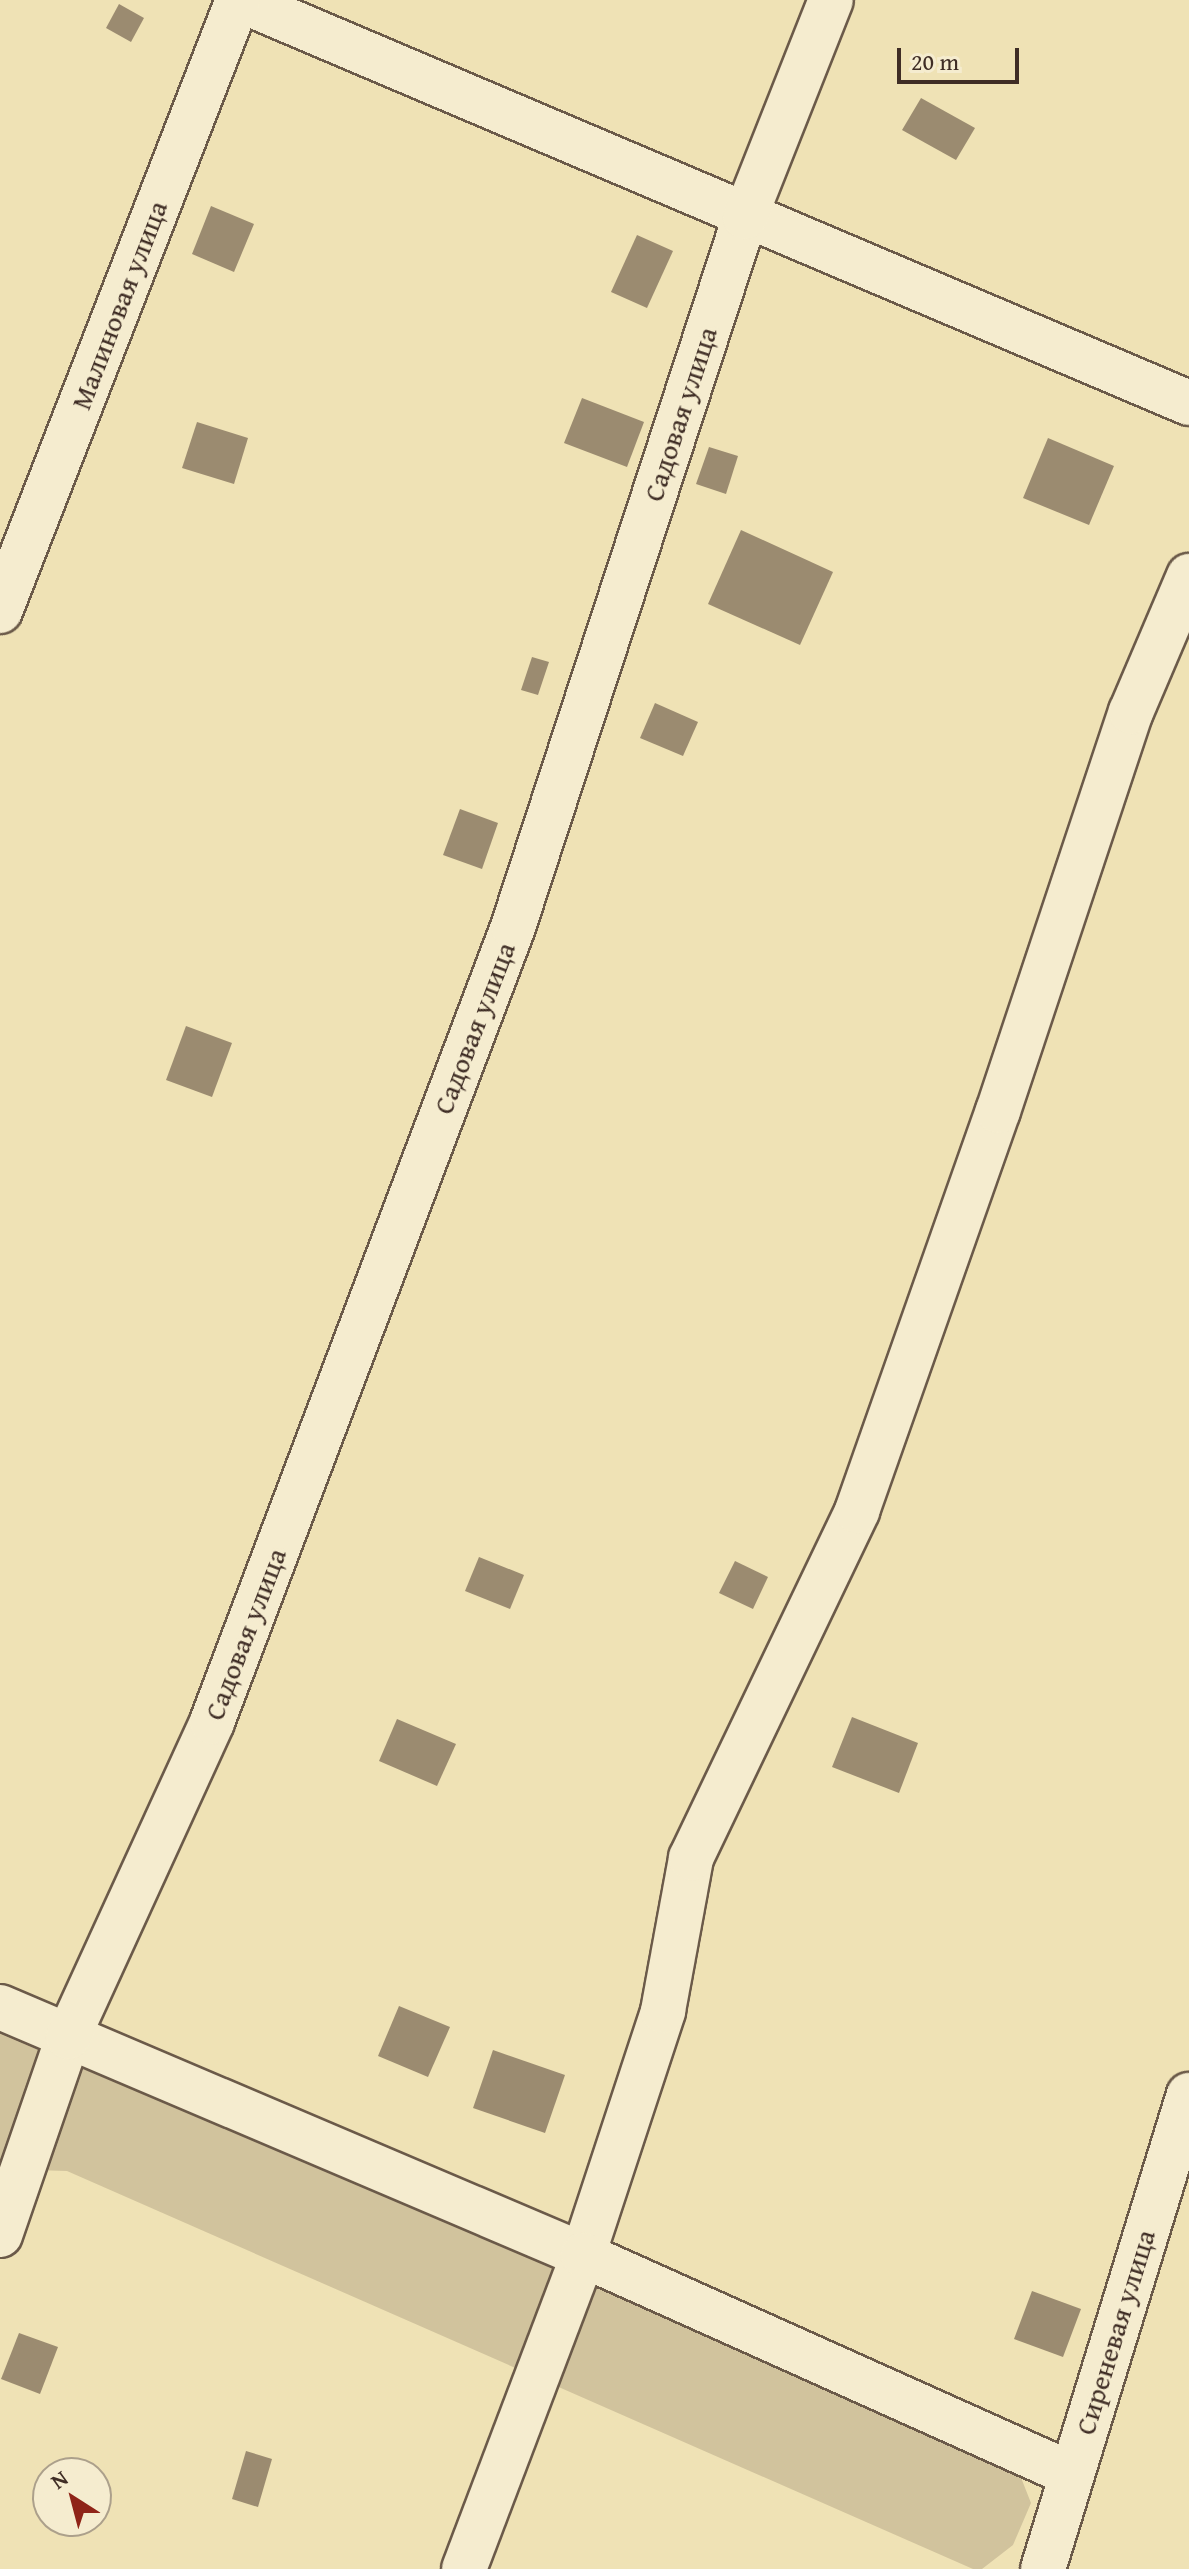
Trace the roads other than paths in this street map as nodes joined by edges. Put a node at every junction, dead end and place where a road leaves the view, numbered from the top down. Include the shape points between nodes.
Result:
1 (239, 0) edge
2 (831, 0) edge
3 (745, 217) junction
4 (1189, 403) edge
5 (1189, 576) edge
6 (0, 611) edge
7 (0, 2007) edge
8 (68, 2037) junction
9 (1189, 2095) edge
10 (0, 2235) edge
11 (583, 2255) junction
12 (1071, 2474) junction
13 (464, 2569) edge
14 (1043, 2569) edge

1 - 3 street
1 - 6 street, Малиновая улица
2 - 3 street, Садовая улица
3 - 4 street
3 - 8 street, Садовая улица via 513,927 212,1722
5 - 11 street via 1131,712 857,1511 691,1858 663,2011
7 - 8 street
8 - 10 street, Садовая улица
8 - 11 street
9 - 12 street, Сиреневая улица
11 - 12 street
11 - 13 street
12 - 14 street, Сиреневая улица

